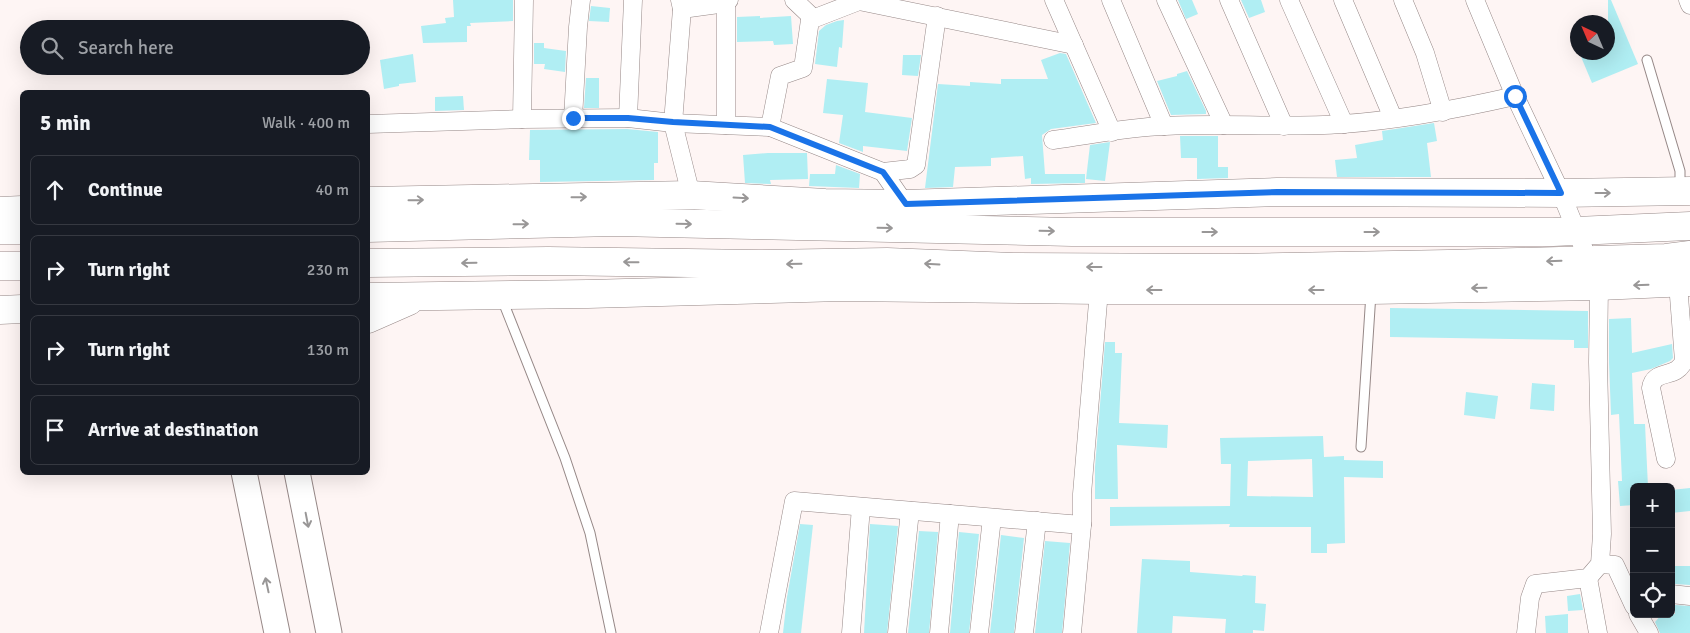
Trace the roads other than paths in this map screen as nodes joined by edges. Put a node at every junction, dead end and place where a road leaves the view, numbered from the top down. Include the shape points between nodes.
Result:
1 (524, 0) edge
2 (581, 0) edge
3 (633, 0) edge
4 (794, 0) edge
5 (1054, 0) edge
6 (1112, 0) edge
7 (1166, 0) edge
8 (1229, 0) edge
9 (1289, 0) edge
10 (1343, 0) edge
11 (1403, 0) edge
12 (1475, 0) edge
13 (1688, 0) edge
14 (728, 1) edge
15 (859, 1) edge
16 (681, 4) edge
17 (1690, 5) edge
18 (936, 16) junction
19 (813, 18) junction
20 (1074, 45) junction
21 (1646, 60) dead end
22 (1515, 96) junction
23 (1443, 112) junction
24 (573, 118) junction
25 (628, 118) junction
26 (1393, 118) junction
27 (522, 119) junction
28 (673, 122) junction
29 (370, 124) edge
30 (1344, 124) junction
31 (726, 125) junction
32 (1224, 125) junction
33 (1164, 126) junction
34 (1284, 126) junction
35 (770, 127) junction
36 (1112, 132) junction
37 (1053, 140) dead end
38 (883, 172) junction
39 (1685, 191) edge
40 (1561, 193) junction
41 (691, 195) junction
42 (370, 201) edge
43 (808, 202) junction
44 (906, 204) junction
45 (20, 210) edge
46 (0, 211) edge
47 (1690, 226) edge
48 (845, 227) junction
49 (370, 228) edge
50 (0, 230) edge
51 (20, 230) edge
52 (1577, 231) junction
53 (1690, 255) edge
54 (1588, 260) junction
55 (370, 263) edge
56 (0, 266) edge
57 (20, 266) edge
58 (1185, 279) junction
59 (1684, 282) edge
60 (1599, 286) junction
61 (1099, 290) junction
62 (1371, 290) junction
63 (500, 295) junction
64 (422, 296) junction
65 (370, 297) edge
66 (20, 309) edge
67 (0, 310) edge
68 (370, 317) edge
69 (1362, 447) dead end
70 (1666, 459) dead end
71 (245, 475) edge
72 (299, 475) edge
73 (861, 507) junction
74 (910, 511) junction
75 (950, 514) junction
76 (992, 518) junction
77 (1037, 521) junction
78 (1082, 525) junction
79 (1600, 564) junction
80 (1588, 578) junction
81 (1675, 594) edge
82 (1630, 596) edge
83 (1690, 596) edge
84 (1641, 618) edge
85 (277, 633) edge
86 (329, 633) edge
87 (611, 633) edge
88 (769, 633) edge
89 (851, 633) edge
90 (897, 633) edge
91 (939, 633) edge
92 (980, 633) edge
93 (1024, 633) edge
94 (1072, 633) edge
95 (1526, 633) edge
96 (1598, 633) edge
97 (1649, 633) edge

1 - 27 street
2 - 24 street
3 - 25 street
4 - 19 street
5 - 20 street
6 - 33 street
7 - 32 street
8 - 34 street
9 - 30 street
10 - 26 street
11 - 23 street via 1425,53
12 - 22 street
13 - 17 street
14 - 16 street
14 - 31 street
15 - 18 street
15 - 19 street
16 - 28 street
18 - 20 street
18 - 38 street via 916,165
19 - 35 street via 810,20 803,68 780,76
20 - 36 street
21 - 39 lane
22 - 23 street
22 - 40 street
23 - 26 street
24 - 25 street
24 - 27 street
25 - 28 street
26 - 30 street
27 - 29 street
28 - 31 street
28 - 41 street
30 - 34 street
31 - 35 street
32 - 33 street
32 - 34 street
33 - 36 street
35 - 38 street
36 - 37 street
38 - 44 street
40 -> 39 main road
40 - 44 main road via 1277,192
40 - 52 street
42 -> 41 main road
41 -> 43 main road
43 - 44 main road
43 - 48 main road
45 - 46 main road
47 - 52 main road
49 -> 48 main road via 615,222
48 -> 52 main road via 1091,232
50 - 51 main road
52 - 54 street
53 - 54 main road
54 -> 58 main road via 1448,264
54 - 60 street
58 -> 55 main road via 887,262
56 - 57 main road
58 -> 61 main road
62 -> 58 main road
59 -> 60 main road
59 - 70 street via 1684,361 1677,371 1658,376 1652,382
60 -> 62 main road
60 - 79 street
61 - 63 main road via 841,287
61 - 78 street
62 - 69 lane
63 - 64 main road
63 - 87 lane via 578,495 590,533
64 - 65 main road
64 - 68 main road
66 - 67 main road
85 -> 71 street
72 -> 86 street
73 - 74 street
73 - 88 street via 794,501
73 - 89 street
74 - 75 street
74 - 90 street
75 - 76 street
75 - 91 street
76 - 77 street
76 - 92 street
77 - 78 street
77 - 93 street
78 - 94 street
79 - 80 street
79 - 82 street via 1615,565
80 - 95 street via 1535,584
80 - 96 street
81 - 83 street
84 - 97 street

